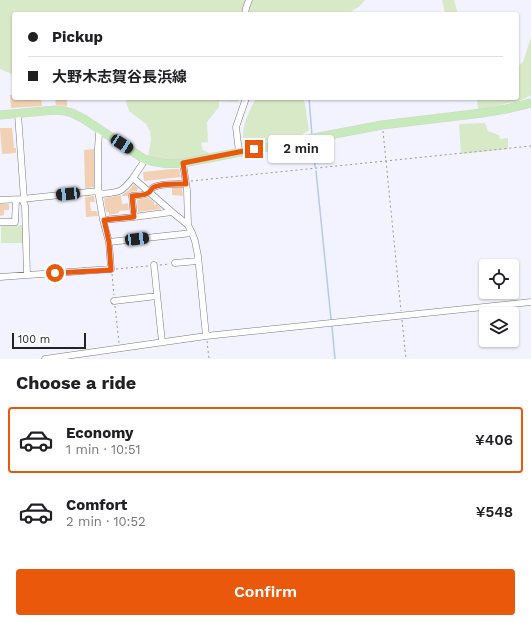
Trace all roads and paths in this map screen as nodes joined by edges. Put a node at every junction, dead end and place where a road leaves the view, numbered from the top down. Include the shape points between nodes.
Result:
1 (249, 0) edge
2 (245, 12) edge
3 (245, 100) edge
4 (531, 102) edge
5 (18, 114) junction
6 (0, 116) edge
7 (382, 125) junction
8 (100, 130) junction
9 (531, 146) edge
10 (239, 152) junction
11 (144, 159) junction
12 (386, 161) junction
13 (183, 163) junction
14 (133, 178) junction
15 (186, 183) junction
16 (98, 191) junction
17 (149, 192) junction
18 (21, 199) junction
19 (0, 200) edge
20 (172, 212) junction
21 (134, 217) junction
22 (104, 220) junction
23 (0, 222) edge
24 (188, 225) junction
25 (192, 233) junction
26 (109, 242) junction
27 (198, 261) junction
28 (175, 263) joint
29 (154, 265) junction
30 (111, 270) junction
31 (27, 275) junction
32 (0, 277) edge
33 (157, 296) junction
34 (114, 301) junction
35 (531, 302) edge
36 (402, 315) junction
37 (206, 336) junction
38 (162, 342) junction
39 (120, 348) junction
40 (45, 359) edge
41 (209, 359) edge
42 (406, 359) edge

1 - 2 street
3 - 10 street via 236,127
4 - 7 main road via 506,110
5 - 6 main road
5 - 8 main road via 65,111 84,119
5 - 18 street
7 - 10 main road
7 - 12 path
8 - 11 main road
8 - 16 street
9 - 12 path
10 - 13 main road
11 - 13 main road via 166,164
11 - 14 street
12 - 15 path
12 - 36 path
13 - 15 street
14 - 16 street via 125,188 117,192 102,194
14 - 17 street
15 - 17 street via 156,186
15 - 24 street
16 - 18 street
16 - 22 street
17 - 20 street
17 - 21 street via 132,196
18 - 19 street
18 - 23 street via 15,222
18 - 31 street via 25,206
20 - 21 street
20 - 24 street
21 - 22 street
22 - 26 street
24 - 25 street
25 - 26 street
25 - 27 street
26 - 30 street
27 - 28 street
27 - 37 street
28 - 29 path
29 - 30 path
29 - 33 street
30 - 31 street
30 - 34 path
31 - 32 street
33 - 34 street
33 - 38 street
34 - 39 path
35 - 36 street
36 - 37 street
36 - 42 path
37 - 38 street
37 - 41 path
38 - 39 street
39 - 40 street

